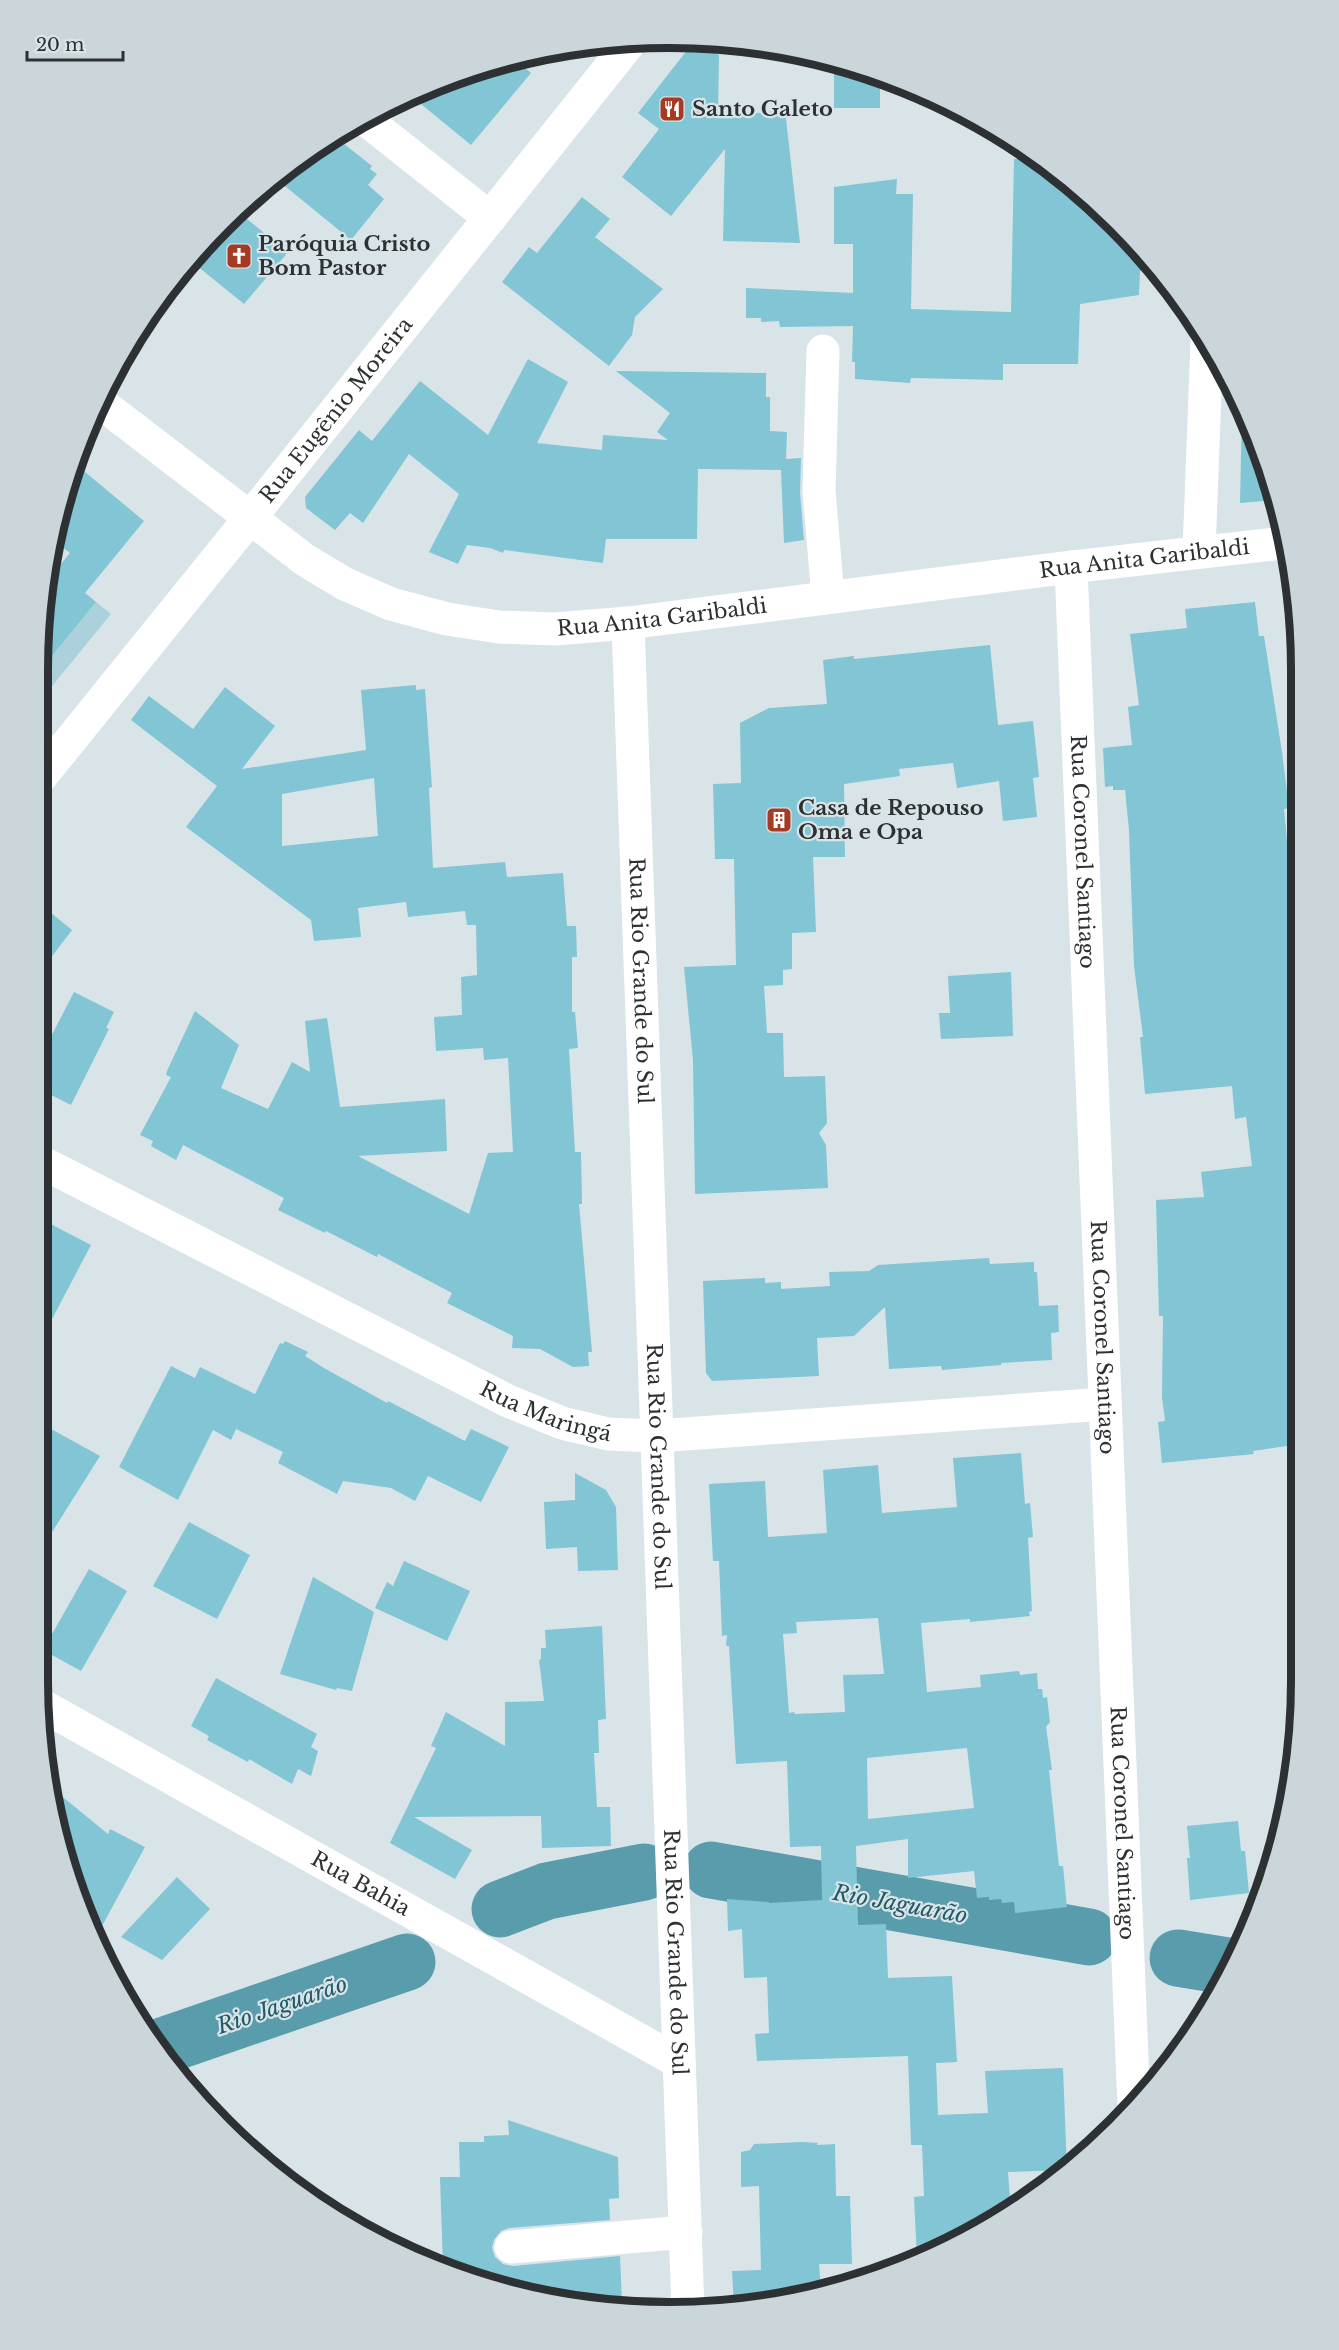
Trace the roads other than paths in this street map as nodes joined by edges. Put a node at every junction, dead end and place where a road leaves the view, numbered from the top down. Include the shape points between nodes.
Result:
1 (624, 49) edge
2 (372, 124) edge
3 (490, 218) junction
4 (823, 351) dead end
5 (1206, 356) edge
6 (106, 407) edge
7 (250, 518) junction
8 (1278, 544) edge
9 (1199, 552) junction
10 (1071, 567) junction
11 (828, 597) junction
12 (628, 623) junction
13 (48, 768) edge
14 (48, 1166) edge
15 (1105, 1404) junction
16 (657, 1436) junction
17 (49, 1709) edge
18 (679, 2062) junction
19 (1133, 2094) edge
20 (686, 2232) junction
21 (511, 2247) dead end
22 (688, 2302) edge

1 - 3 main road, Rua Eugênio Moreira
2 - 3 main road
3 - 7 main road, Rua Eugênio Moreira
4 - 11 main road via 819,491
5 - 9 main road
6 - 7 main road, Rua Anita Garibaldi
7 - 12 main road, Rua Anita Garibaldi via 305,560 345,584 391,604 447,619 499,627 555,629
7 - 13 main road, Rua Eugênio Moreira
8 - 9 main road, Rua Anita Garibaldi
9 - 10 main road, Rua Anita Garibaldi
10 - 11 main road, Rua Anita Garibaldi
10 - 15 main road, Rua Coronel Santiago
11 - 12 main road, Rua Anita Garibaldi
12 - 16 main road, Rua Rio Grande do Sul
14 - 16 main road, Rua Maringá via 508,1401 561,1423 608,1434
15 - 16 main road, Rua Maringá
15 - 19 main road, Rua Coronel Santiago
16 - 18 main road, Rua Rio Grande do Sul
17 - 18 main road, Rua Bahia
18 - 20 main road, Rua Rio Grande do Sul
20 - 21 main road
20 - 22 main road, Rua Rio Grande do Sul

